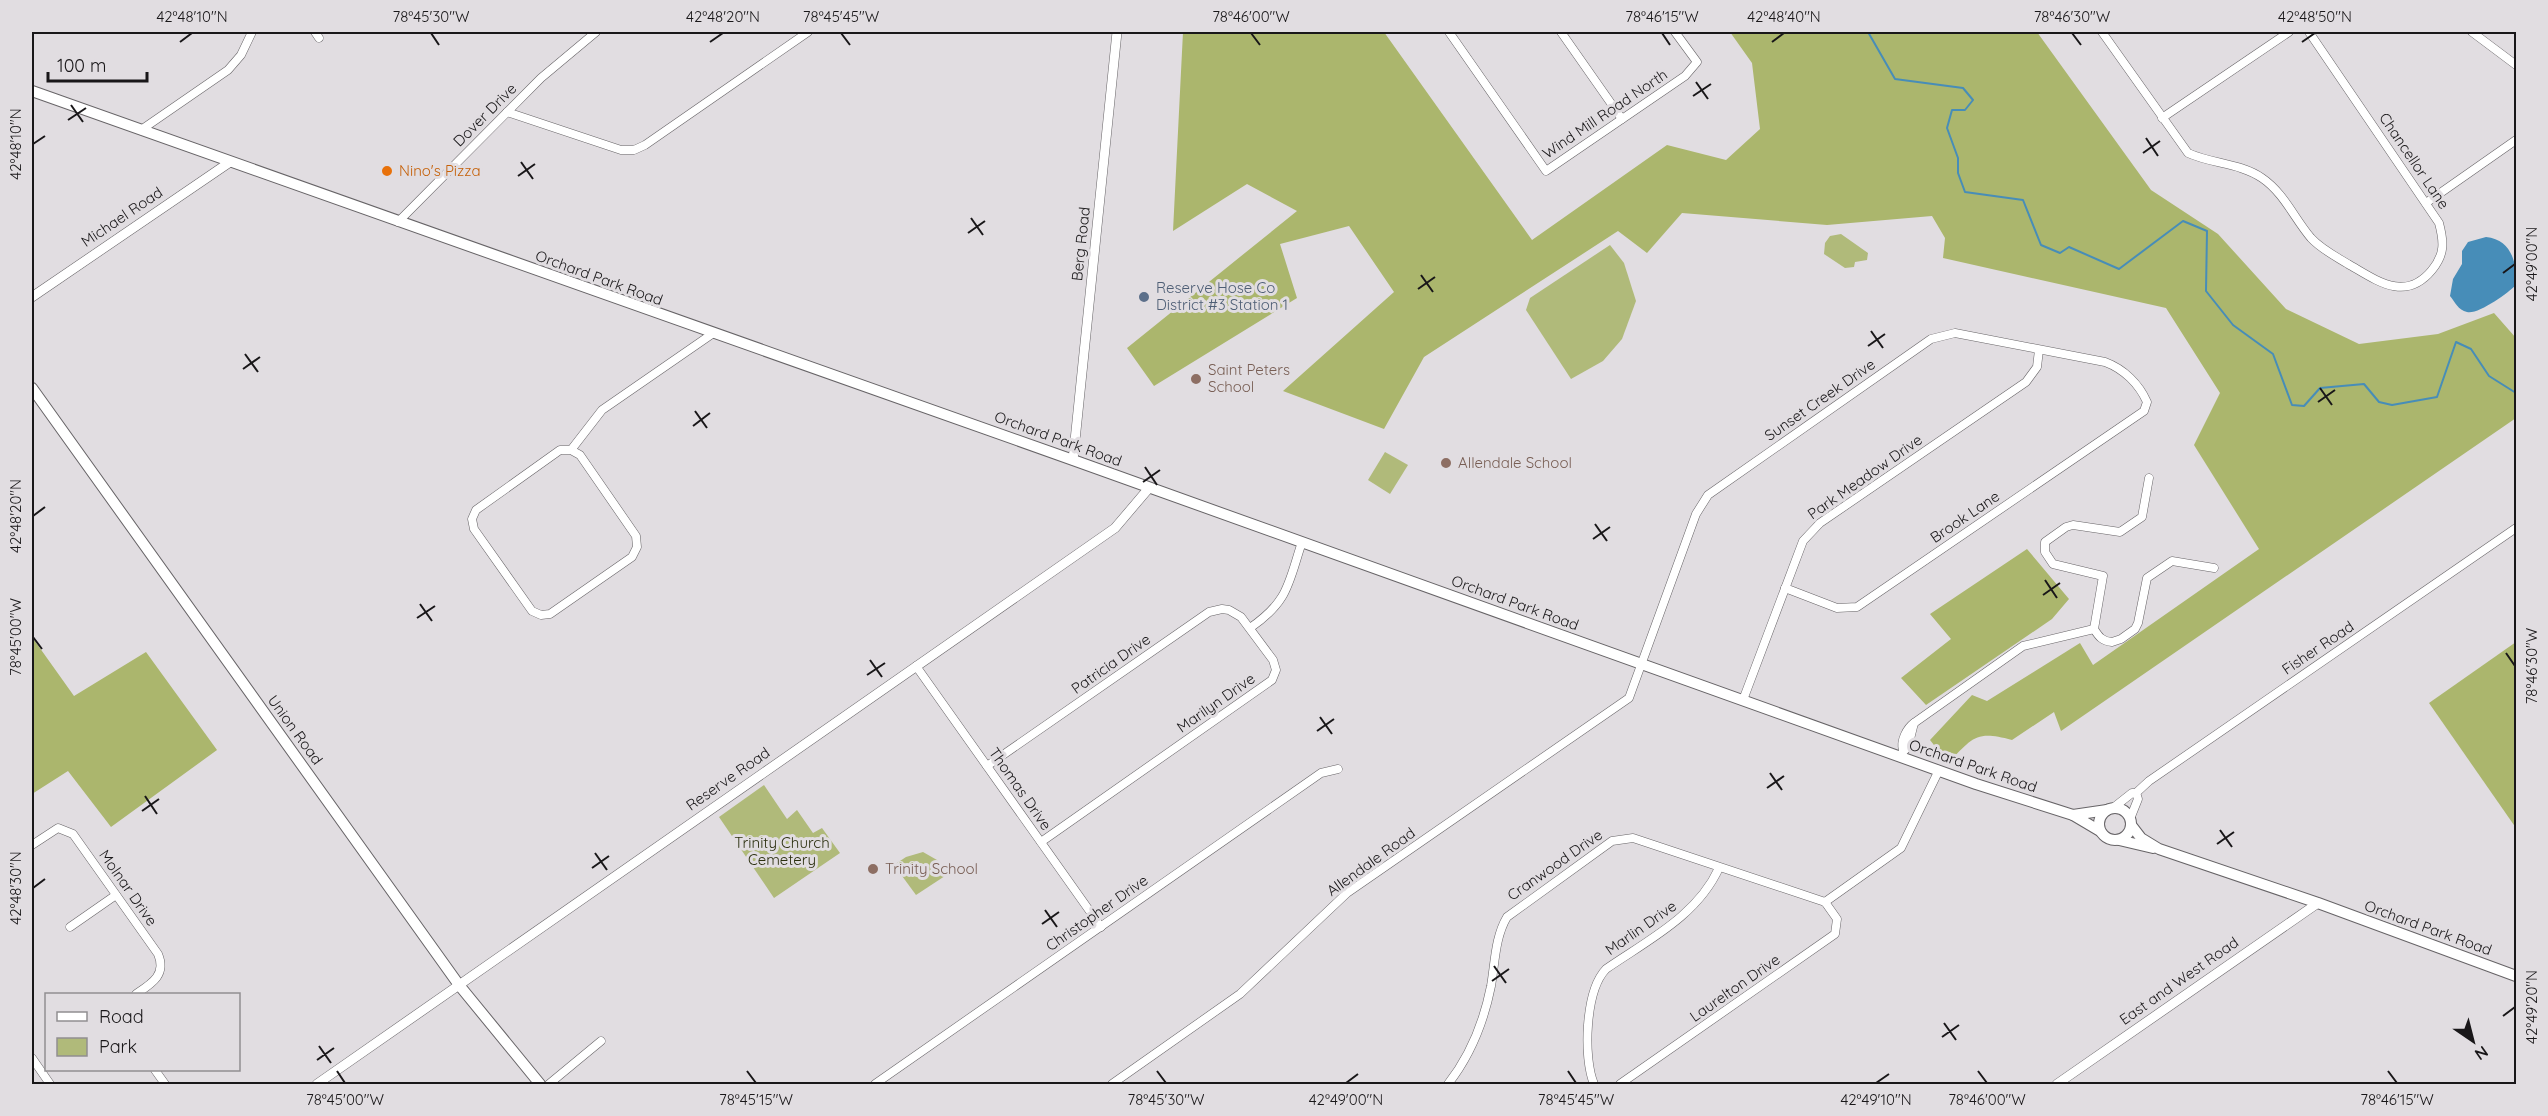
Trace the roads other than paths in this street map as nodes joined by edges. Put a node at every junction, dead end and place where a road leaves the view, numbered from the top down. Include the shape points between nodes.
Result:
1 (252, 32) edge
2 (596, 32) edge
3 (808, 32) edge
4 (1117, 32) edge
5 (1449, 32) edge
6 (1561, 32) edge
7 (1675, 32) edge
8 (2289, 32) edge
9 (2309, 32) edge
10 (2472, 32) edge
11 (2105, 33) edge
12 (2517, 65) edge
13 (32, 91) edge
14 (507, 112) junction
15 (2162, 118) junction
16 (1622, 119) junction
17 (141, 130) junction
18 (2517, 140) edge
19 (230, 162) junction
20 (2426, 203) junction
21 (398, 222) junction
22 (32, 297) edge
23 (712, 334) junction
24 (2039, 350) junction
25 (32, 388) edge
26 (2147, 402) joint
27 (571, 450) junction
28 (1073, 460) junction
29 (2149, 478) dead end
30 (1149, 488) junction
31 (2517, 528) edge
32 (1302, 542) junction
33 (2214, 568) dead end
34 (1785, 588) junction
35 (1250, 628) junction
36 (2094, 629) junction
37 (1642, 665) junction
38 (916, 666) junction
39 (1743, 700) junction
40 (1901, 753) junction
41 (987, 766) junction
42 (1338, 770) dead end
43 (1939, 770) junction
44 (2136, 793) junction
45 (2110, 809) junction
46 (2073, 815) junction
47 (2131, 822) junction
48 (2100, 831) junction
49 (2119, 840) junction
50 (1041, 842) junction
51 (32, 845) edge
52 (2159, 849) junction
53 (1719, 868) junction
54 (116, 895) junction
55 (1825, 902) junction
56 (2318, 903) junction
57 (70, 927) dead end
58 (1101, 927) junction
59 (2517, 976) edge
60 (459, 985) junction
61 (137, 993) edge
62 (601, 1041) dead end
63 (32, 1058) edge
64 (156, 1071) edge
65 (50, 1084) edge
66 (165, 1084) edge
67 (317, 1084) edge
68 (540, 1084) edge
69 (549, 1084) edge
70 (875, 1084) edge
71 (1112, 1084) edge
72 (1448, 1084) edge
73 (1594, 1084) edge
74 (1620, 1084) edge
75 (2057, 1084) edge

1 - 17 street via 241,56 228,70
2 - 14 street, Dover Drive via 560,60
3 - 14 street via 634,150 621,150
4 - 28 street, Berg Road
5 - 16 street, Wind Mill Road North via 1546,171
6 - 16 street
7 - 16 street, Wind Mill Road North via 1697,62 1685,76
8 - 15 street
9 - 20 street, Chancellor Lane
10 - 12 street
11 - 15 street, Chancellor Lane
13 - 17 main road, Orchard Park Road
14 - 21 street, Dover Drive
15 - 20 street, Chancellor Lane via 2188,153 2262,178 2317,244 2386,286 2404,287 2424,279 2438,263 2444,243 2439,223
17 - 19 main road, Orchard Park Road
18 - 20 street
19 - 21 main road, Orchard Park Road
19 - 22 street, Michael Road
21 - 23 main road, Orchard Park Road
23 - 27 street via 602,410
23 - 28 main road, Orchard Park Road
24 - 26 street, Sunset Creek Drive via 2119,367
24 - 34 street, Park Meadow Drive via 2037,367 2026,382 1820,523 1803,542
24 - 37 street, Sunset Creek Drive via 1955,333 1931,339 1708,495 1696,514
25 - 60 main road, Union Road
26 - 34 street, Brook Lane via 2144,411 1857,608 1837,608
27 - 27 street via 580,455 636,536 637,547 632,557 550,614 541,615 532,611 474,529 472,519 476,510 551,456
28 - 30 main road, Orchard Park Road
29 - 36 street via 2142,517 2120,532 2073,525 2045,542 2045,552 2053,564 2103,576
30 - 32 main road, Orchard Park Road
30 - 38 street, Reserve Road via 1115,528
31 - 44 street, Fisher Road
32 - 35 street via 1283,597 1272,612
32 - 37 main road, Orchard Park Road
33 - 36 street via 2172,561 2147,578 2135,629 2112,642 2102,639
34 - 39 street, Park Meadow Drive
35 - 41 street, Patricia Drive via 1229,610 1209,612
35 - 50 street, Marilyn Drive via 1275,665 1272,680
36 - 40 street via 2024,646 1914,723 1908,747
37 - 39 main road, Orchard Park Road
37 - 71 street, Allendale Road via 1629,698 1347,893 1240,994
38 - 41 street, Thomas Drive
38 - 60 street, Reserve Road
39 - 40 main road, Orchard Park Road
40 - 43 main road, Orchard Park Road
41 - 50 street, Thomas Drive
42 - 58 street, Christopher Drive via 1321,773
43 - 46 main road, Orchard Park Road
43 - 55 street via 1901,848
44 - 45 street, Fisher Road
44 - 47 street
45 - 46 main road, Orchard Park Road
45 - 47 main road via 2125,812
45 - 48 main road via 2099,821
46 - 48 main road, Orchard Park Road
47 - 49 main road via 2127,836
47 - 52 main road, Orchard Park Road via 2141,838
48 - 49 main road via 2108,839
49 - 52 main road, Orchard Park Road
50 - 58 street, Thomas Drive
51 - 54 street, Molnar Drive via 58,828 69,831
52 - 56 main road, Orchard Park Road
53 - 55 street, Cranwood Drive
53 - 72 street, Cranwood Drive via 1633,838 1619,838 1509,913 1500,931 1479,1027 1467,1057
53 - 73 street, Marlin Drive via 1704,895 1688,912 1606,969 1597,980 1587,1042
54 - 57 street
54 - 61 street, Molnar Drive via 160,960 158,977
55 - 74 street, Laurelton Drive via 1837,919 1835,934
56 - 59 main road, Orchard Park Road
56 - 75 street, East and West Road
58 - 70 street, Christopher Drive
60 - 67 street, Reserve Road
60 - 68 main road, Union Road
62 - 69 street
63 - 65 street
64 - 66 street

